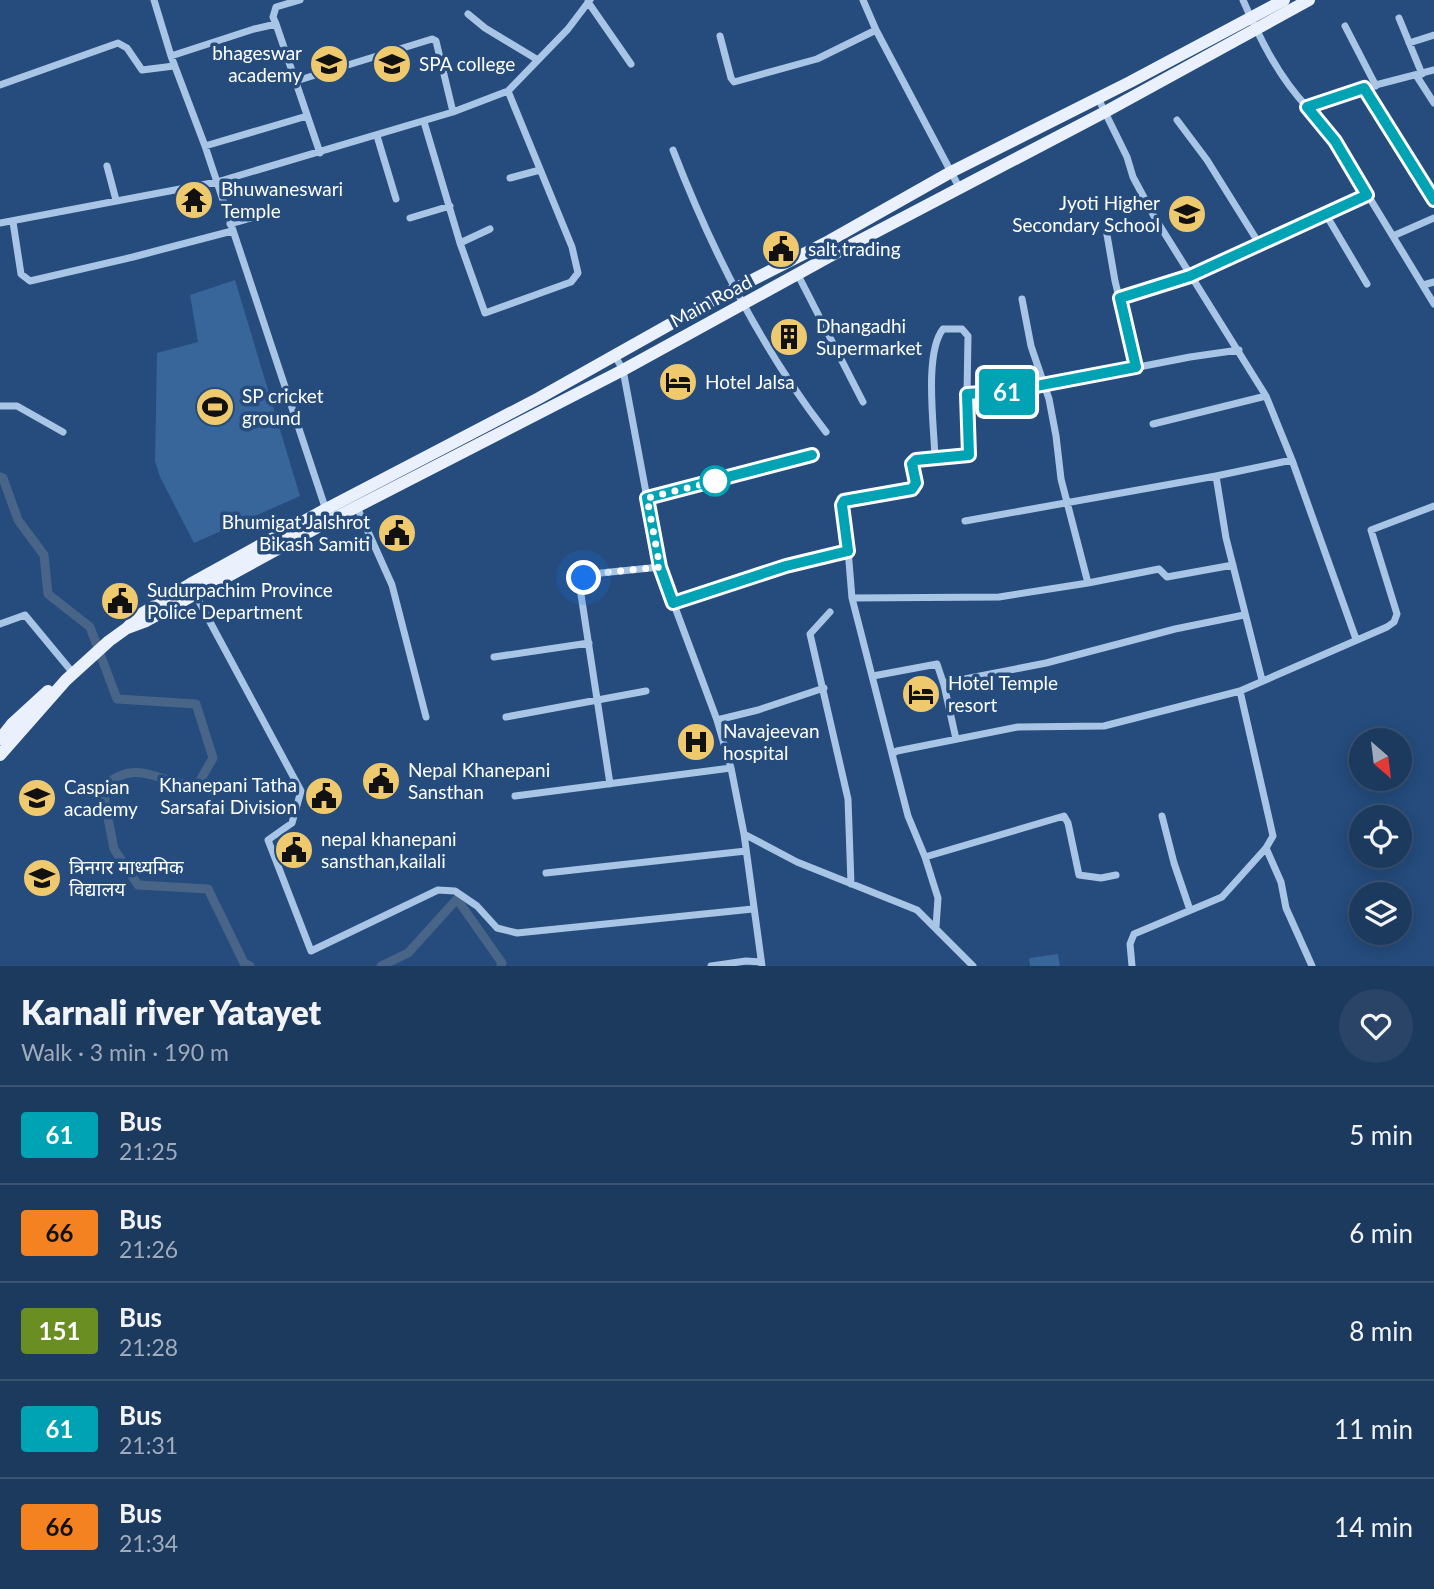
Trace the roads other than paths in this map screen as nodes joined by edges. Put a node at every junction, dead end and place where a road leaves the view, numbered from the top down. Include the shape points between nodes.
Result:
1 (155, 0) edge
2 (300, 0) edge
3 (863, 0) edge
4 (1243, 0) edge
5 (1284, 0) edge
6 (1309, 0) edge
7 (589, 1) edge
8 (468, 15) dead end
9 (1399, 18) dead end
10 (1253, 23) junction
11 (276, 24) junction
12 (1345, 26) dead end
13 (876, 30) junction
14 (1434, 35) edge
15 (720, 36) dead end
16 (1409, 43) junction
17 (171, 56) junction
18 (538, 60) junction
19 (631, 64) dead end
20 (174, 66) junction
21 (1434, 70) edge
22 (1419, 74) junction
23 (296, 81) junction
24 (0, 85) edge
25 (1376, 86) junction
26 (1364, 88) junction
27 (508, 91) junction
28 (1098, 98) junction
29 (1434, 103) edge
30 (1307, 107) junction
31 (453, 112) junction
32 (1105, 113) junction
33 (307, 116) junction
34 (1177, 120) dead end
35 (424, 122) junction
36 (377, 136) junction
37 (205, 146) junction
38 (673, 150) dead end
39 (320, 153) junction
40 (107, 166) dead end
41 (540, 170) junction
42 (951, 172) junction
43 (510, 178) dead end
44 (217, 182) junction
45 (960, 189) junction
46 (1367, 195) junction
47 (396, 199) dead end
48 (116, 200) junction
49 (1434, 200) edge
50 (450, 206) junction
51 (272, 212) dead end
52 (1325, 213) junction
53 (410, 218) dead end
54 (1434, 218) edge
55 (13, 222) junction
56 (0, 223) edge
57 (231, 228) junction
58 (490, 229) dead end
59 (1106, 229) dead end
60 (1393, 236) junction
61 (828, 241) junction
62 (460, 243) junction
63 (1260, 245) junction
64 (834, 254) junction
65 (798, 275) junction
66 (1190, 276) junction
67 (1434, 282) edge
68 (1367, 284) dead end
69 (1423, 285) junction
70 (736, 288) junction
71 (1120, 298) junction
72 (1022, 299) dead end
73 (1434, 304) edge
74 (743, 306) junction
75 (1239, 350) junction
76 (615, 356) junction
77 (1136, 367) junction
78 (623, 370) junction
79 (1044, 385) junction
80 (967, 394) junction
81 (1266, 396) junction
82 (863, 402) dead end
83 (0, 406) edge
84 (1153, 424) dead end
85 (490, 431) junction
86 (63, 432) dead end
87 (826, 432) dead end
88 (812, 455) dead end
89 (935, 457) junction
90 (1292, 460) junction
91 (1216, 476) junction
92 (647, 498) junction
93 (1068, 503) junction
94 (1434, 506) edge
95 (357, 507) junction
96 (327, 515) junction
97 (965, 521) dead end
98 (848, 551) junction
99 (1233, 565) junction
100 (660, 567) junction
101 (1088, 583) junction
102 (195, 593) junction
103 (852, 598) junction
104 (673, 603) junction
105 (830, 612) dead end
106 (1244, 615) junction
107 (0, 624) edge
108 (127, 628) junction
109 (1356, 639) junction
110 (589, 643) junction
111 (494, 657) dead end
112 (72, 675) junction
113 (873, 676) junction
114 (1262, 680) junction
115 (944, 683) junction
116 (824, 688) junction
117 (646, 691) dead end
118 (1240, 691) junction
119 (597, 700) junction
120 (426, 717) dead end
121 (506, 717) dead end
122 (717, 720) junction
123 (0, 739) edge
124 (956, 739) junction
125 (892, 754) junction
126 (0, 755) edge
127 (731, 768) junction
128 (610, 784) junction
129 (515, 796) dead end
130 (1161, 816) dead end
131 (744, 834) junction
132 (1266, 848) junction
133 (746, 851) junction
134 (925, 857) junction
135 (546, 873) dead end
136 (1116, 875) dead end
137 (851, 884) junction
138 (753, 909) junction
139 (1190, 911) junction
140 (936, 927) junction
141 (761, 964) edge
142 (711, 966) edge
143 (973, 966) edge
144 (1132, 966) edge
145 (1312, 966) edge

1 - 17 street
2 - 11 street via 276,7
3 - 13 street
4 - 10 street
5 - 10 main road, Main Road
6 - 10 main road, Main Road
7 - 18 street
7 - 19 street
8 - 18 street
9 - 16 street
10 - 28 main road, Main Road
10 - 30 street via 1266,51
10 - 32 main road, Main Road
11 - 17 street
11 - 23 street
12 - 25 street
13 - 15 street via 817,59 734,82
13 - 42 street
14 - 16 street
16 - 22 street
17 - 20 street
18 - 27 street
20 - 24 street via 142,69 127,47 118,43
20 - 37 street
21 - 22 street
22 - 25 street
22 - 29 street
23 - 31 street via 432,39
23 - 33 street
25 - 26 street
26 - 30 street
26 - 49 street
27 - 31 street
27 - 41 street
28 - 32 street
28 - 42 main road, Main Road
30 - 46 street via 1335,141
31 - 35 street
32 - 45 main road, Main Road
32 - 66 street via 1133,177
33 - 37 street
33 - 39 street
34 - 63 street
35 - 36 street
35 - 50 street
36 - 39 street
36 - 47 street
37 - 44 street
38 - 70 street via 699,216
39 - 44 street
40 - 48 street
41 - 43 street
41 - 62 street via 572,247 578,273 571,282 485,313
42 - 45 street
42 - 61 main road, Main Road
44 - 48 street
44 - 57 street
45 - 64 main road, Main Road
46 - 52 street
46 - 60 street
48 - 55 street
50 - 53 street
50 - 62 street
51 - 57 street
52 - 63 street
52 - 68 street
54 - 60 street
55 - 56 street
55 - 57 street via 21,274 30,281
57 - 96 street
58 - 62 street
59 - 71 street
60 - 69 street
61 - 64 main road
61 - 70 main road, Main Road
63 - 66 street
64 - 65 main road, Main Road
65 - 74 main road, Main Road
65 - 82 street
66 - 71 street
66 - 75 street
67 - 69 street
69 - 73 street
70 - 74 street
70 - 76 main road, Main Road
71 - 77 street
72 - 79 street
74 - 78 main road, Main Road
74 - 87 street via 774,360
75 - 77 street
75 - 81 street
76 - 78 street
76 - 85 main road, Main Road
77 - 79 street
78 - 85 main road, Main Road
78 - 92 street
79 - 80 street
79 - 93 street
80 - 89 street via 969,455
80 - 89 street via 968,335 962,329 943,330 932,358
81 - 84 street
81 - 90 street
83 - 86 street via 17,406
85 - 95 main road, Main Road
85 - 96 main road, Main Road
88 - 92 street
89 - 98 street via 912,464 916,483 912,489 844,501
90 - 91 street
90 - 109 street
91 - 93 street
91 - 99 street
92 - 100 street
93 - 97 street
93 - 101 street
94 - 109 street via 1371,530 1397,614 1387,627
95 - 96 main road, Main Road
95 - 120 street via 391,585
96 - 102 main road, Main Road
96 - 108 main road, Main Road via 245,552 150,608
98 - 103 street
98 - 104 street
99 - 101 street via 1167,577 1159,569
99 - 106 street
100 - 104 street
100 - 110 street via 584,578 580,588
101 - 103 street via 999,597
102 - 108 main road, Main Road
102 - 138 street via 301,791 292,823 268,840 311,951 438,890 455,891 497,928 517,933
103 - 113 street
104 - 122 street
105 - 116 street via 810,634
106 - 114 street
106 - 115 street
107 - 112 street via 26,615
108 - 112 main road, Main Road
109 - 114 street
110 - 111 street
110 - 119 street
112 - 123 main road via 51,688
112 - 126 main road
113 - 115 street via 936,664
113 - 125 street
114 - 118 street
115 - 124 street
116 - 122 street
116 - 137 street via 848,800
117 - 119 street
118 - 124 street via 1104,726 1018,727
118 - 132 street via 1273,836
119 - 121 street
119 - 128 street
122 - 127 street
124 - 125 street
125 - 134 street via 908,816
127 - 128 street
127 - 131 street
128 - 129 street
130 - 139 street
131 - 133 street
131 - 137 street
132 - 139 street via 1222,897
132 - 145 street
133 - 135 street
133 - 138 street
134 - 136 street via 1064,816 1079,875
134 - 140 street via 938,898
137 - 140 street via 917,910
138 - 141 street
139 - 144 street via 1135,934 1130,944
140 - 143 street
141 - 142 street via 746,961

